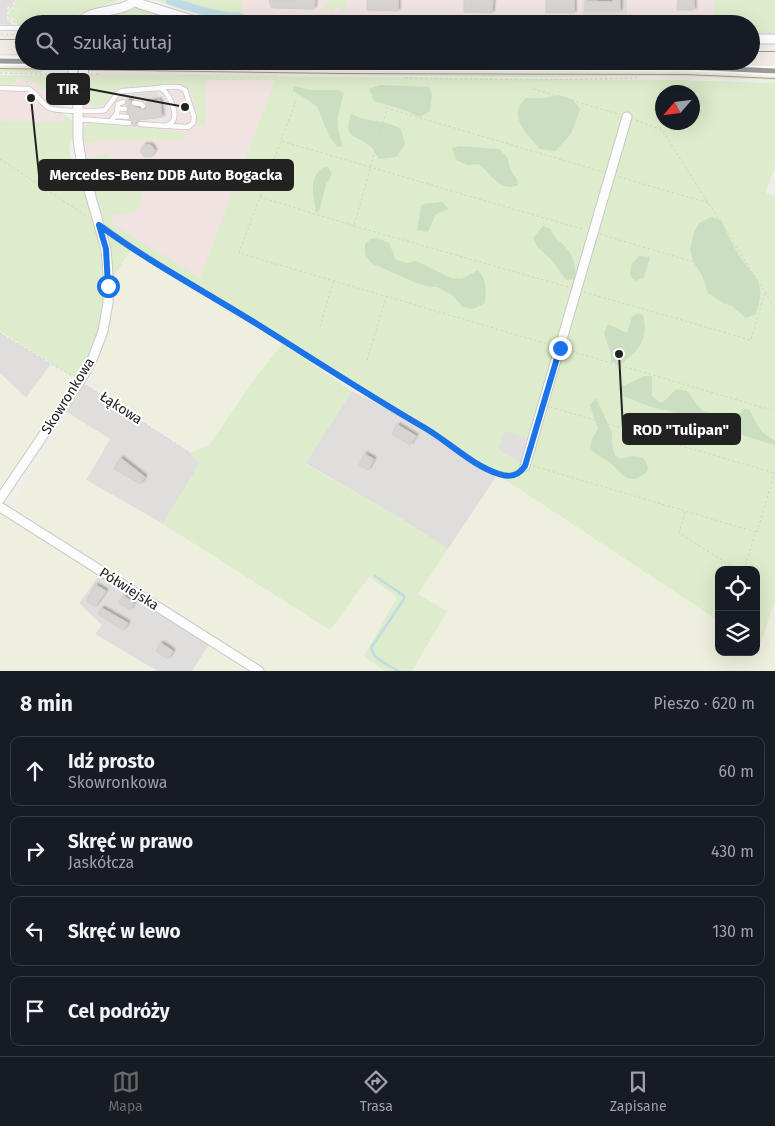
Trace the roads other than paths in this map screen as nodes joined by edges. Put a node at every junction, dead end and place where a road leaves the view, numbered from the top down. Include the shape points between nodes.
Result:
1 (135, 0) edge
2 (91, 15) edge
3 (176, 15) edge
4 (0, 28) edge
5 (15, 28) edge
6 (760, 39) edge
7 (775, 39) edge
8 (0, 47) edge
9 (15, 47) edge
10 (760, 59) edge
11 (775, 59) edge
12 (0, 61) edge
13 (15, 61) edge
14 (75, 70) edge
15 (753, 70) edge
16 (775, 71) edge
17 (0, 88) edge
18 (160, 88) junction
19 (123, 102) dead end
20 (134, 103) dead end
21 (143, 106) dead end
22 (117, 109) junction
23 (125, 109) dead end
24 (78, 112) junction
25 (115, 116) junction
26 (128, 117) dead end
27 (627, 117) road end
28 (146, 119) dead end
29 (111, 122) junction
30 (129, 123) dead end
31 (140, 124) dead end
32 (150, 125) junction
33 (166, 126) junction
34 (99, 225) junction
35 (525, 464) joint
36 (0, 499) edge
37 (0, 506) edge
38 (259, 671) edge

1 - 2 street via 129,5
1 - 3 street
4 - 5 lane
6 - 7 street
8 - 9 main road
10 - 11 main road
12 - 13 main road
14 - 24 street, Skowronkowa via 73,75
15 - 16 main road
17 - 24 lane via 29,89 51,109
18 - 24 lane via 122,91 103,111
18 - 33 lane via 168,94 174,115 173,121
18 - 33 lane via 183,88 194,117 188,126
19 - 22 lane
20 - 21 lane
22 - 23 lane
22 - 25 lane
24 - 29 lane
24 - 34 street, Skowronkowa via 82,166
25 - 26 lane
25 - 29 lane
27 - 35 street
28 - 32 lane
29 - 30 lane
31 - 32 lane
32 - 33 lane
34 - 35 lane via 144,256 431,431 484,468 509,476 519,473
34 - 36 street, Skowronkowa via 106,249 108,274 108,303 103,331 80,381
37 - 38 street, Półwiejska

